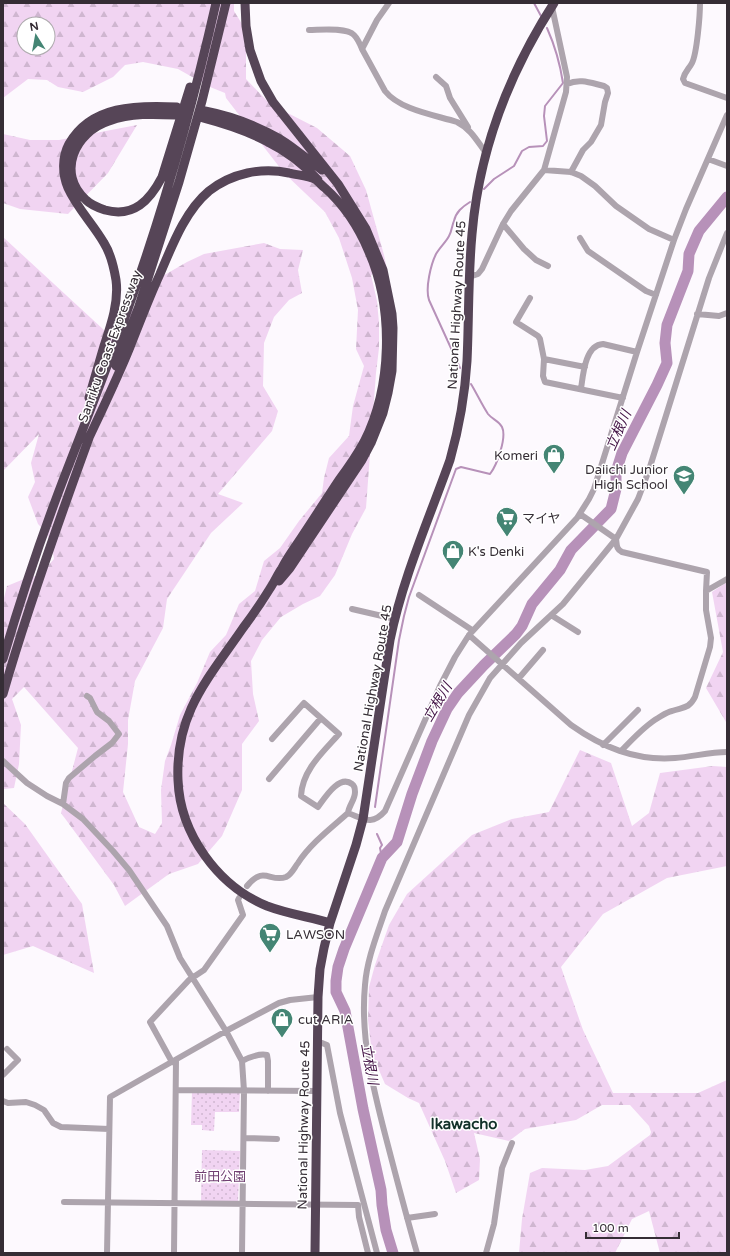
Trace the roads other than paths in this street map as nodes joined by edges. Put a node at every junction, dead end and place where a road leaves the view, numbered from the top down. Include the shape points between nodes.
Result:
1 (216, 3) edge
2 (226, 3) edge
3 (245, 3) edge
4 (389, 3) edge
5 (700, 3) edge
6 (553, 5) edge
7 (210, 28) junction
8 (309, 30) dead end
9 (362, 49) junction
10 (436, 77) dead end
11 (567, 84) junction
12 (727, 98) edge
13 (727, 115) edge
14 (470, 130) junction
15 (486, 153) junction
16 (708, 159) junction
17 (727, 166) edge
18 (544, 170) junction
19 (571, 172) junction
20 (338, 184) junction
21 (328, 191) junction
22 (503, 224) junction
23 (727, 233) edge
24 (580, 238) dead end
25 (674, 240) junction
26 (726, 240) edge
27 (548, 266) dead end
28 (469, 277) junction
29 (656, 295) junction
30 (530, 298) dead end
31 (727, 313) edge
32 (697, 314) junction
33 (637, 352) junction
34 (544, 359) junction
35 (585, 367) junction
36 (581, 389) junction
37 (623, 398) junction
38 (83, 441) junction
39 (580, 514) junction
40 (614, 538) junction
41 (727, 579) edge
42 (706, 591) junction
43 (268, 592) junction
44 (419, 595) dead end
45 (352, 609) dead end
46 (552, 615) junction
47 (395, 619) junction
48 (19, 622) junction
49 (578, 632) dead end
50 (471, 633) junction
51 (543, 650) dead end
52 (3, 659) edge
53 (500, 662) junction
54 (519, 678) junction
55 (3, 694) edge
56 (87, 696) dead end
57 (638, 710) dead end
58 (321, 718) junction
59 (272, 738) dead end
60 (603, 745) junction
61 (621, 751) junction
62 (727, 752) edge
63 (3, 761) edge
64 (269, 779) dead end
65 (63, 804) junction
66 (348, 813) junction
67 (362, 819) junction
68 (247, 886) dead end
69 (238, 898) dead end
70 (330, 923) junction
71 (192, 978) junction
72 (318, 998) junction
73 (226, 1031) junction
74 (317, 1042) junction
75 (7, 1049) dead end
76 (174, 1061) junction
77 (242, 1061) junction
78 (3, 1075) edge
79 (176, 1090) junction
80 (244, 1091) junction
81 (268, 1091) junction
82 (317, 1091) junction
83 (3, 1101) edge
84 (109, 1129) junction
85 (244, 1138) junction
86 (277, 1139) dead end
87 (512, 1143) dead end
88 (64, 1202) dead end
89 (108, 1202) junction
90 (175, 1203) junction
91 (243, 1204) junction
92 (315, 1204) junction
93 (435, 1214) dead end
94 (407, 1218) junction
95 (107, 1253) edge
96 (174, 1253) edge
97 (242, 1253) edge
98 (315, 1253) edge
99 (368, 1253) edge
100 (377, 1253) edge
101 (417, 1253) edge
102 (486, 1253) edge

1 - 7 highway, Sanriku Coast Expressway
2 - 38 highway, Sanriku Coast Expressway via 202,101 164,232 139,306
3 - 20 highway via 249,44 262,81 281,113
4 - 9 street
5 - 12 street via 695,50 683,79 685,83
6 - 11 street
6 - 15 highway, National Highway Route 45 via 515,73
7 - 38 highway, Sanriku Coast Expressway via 182,138 153,236
7 - 38 highway via 162,177 157,188 141,205 117,212 100,208 86,200 75,184 72,170 73,154 84,136 103,123 117,118 176,111 157,106 107,112 87,122 74,135 66,149 64,168 67,186 105,244 116,282 114,314 94,379
8 - 9 street via 349,31
9 - 14 street via 385,91 394,100 458,122
10 - 14 street via 446,86 450,98
11 - 18 street
11 - 19 street via 584,81 604,86 608,91 602,125 583,150
13 - 16 street
14 - 15 street
15 - 28 highway, National Highway Route 45 via 476,200
16 - 17 street
16 - 25 street
18 - 19 street
18 - 22 street
19 - 25 street via 596,186 616,206 649,228
20 - 21 highway via 280,140 241,120 204,114 252,134 281,150 302,164
20 - 43 highway via 366,229 383,270 392,314 392,371 383,414 362,460 290,568
21 - 38 highway via 314,179 276,170 262,170 221,183 204,196 186,220 169,252 128,350
21 - 43 highway via 342,206 362,238 378,278 386,328 384,370 376,412 365,440
22 - 27 street via 536,260
22 - 28 street via 482,269 478,274
23 - 26 street
24 - 29 street via 588,251 646,291
25 - 29 street
26 - 32 street
28 - 47 highway, National Highway Route 45 via 467,362 455,442 409,571
29 - 33 street
30 - 34 street via 516,322 538,336
31 - 32 street via 718,316
32 - 40 street via 638,500
33 - 35 street via 598,344 590,351
33 - 37 street
34 - 35 street
34 - 36 street via 545,382
35 - 36 street
36 - 37 street
37 - 39 street via 594,489
38 - 48 highway, Sanriku Coast Expressway via 49,548
39 - 40 street
39 - 50 street
40 - 42 street via 618,550 622,552 707,572
40 - 46 street
41 - 42 street
42 - 61 street via 710,648 693,703 657,718
43 - 70 highway via 201,688 189,710 179,744 180,800 191,833 222,877 254,900 269,907
44 - 50 street
45 - 47 street
46 - 49 street
46 - 53 street
47 - 67 highway, National Highway Route 45
48 - 52 highway, Sanriku Coast Expressway
48 - 55 highway, Sanriku Coast Expressway
50 - 53 street via 475,640
50 - 67 street via 440,686 386,811 374,820
51 - 54 street
53 - 54 street
53 - 94 street via 469,715 385,911 368,964 364,1003 368,1061
54 - 60 street via 571,725
56 - 65 street via 97,712 109,721 119,734 112,743 69,778
57 - 60 street
58 - 59 street via 304,703
58 - 64 street
58 - 66 street via 339,734 313,764 305,779 302,796 318,807 334,786 351,783 355,786 355,792
60 - 61 street
61 - 62 street via 655,758
63 - 65 street via 27,783
65 - 71 street via 82,819 129,870 167,926 177,952
66 - 67 street
66 - 68 street via 304,854 286,877 258,876
67 - 70 highway, National Highway Route 45
69 - 71 street via 243,914 204,970
70 - 72 highway, National Highway Route 45 via 320,968
71 - 73 street
71 - 76 street via 150,1022
72 - 73 street via 284,1001
72 - 74 highway, National Highway Route 45
73 - 76 street
73 - 77 street
74 - 82 highway, National Highway Route 45
74 - 100 street via 327,1045 340,1113
75 - 78 street via 18,1060
76 - 79 street
76 - 84 street via 110,1097
77 - 80 street
77 - 81 street via 253,1056 267,1055
79 - 80 street
79 - 90 street
80 - 81 street
80 - 85 street
81 - 82 street
82 - 92 highway, National Highway Route 45
83 - 84 street via 35,1105 44,1110 53,1123 61,1127
84 - 89 street
85 - 86 street
85 - 91 street
87 - 102 street via 502,1168 494,1224
88 - 89 street
89 - 90 street
89 - 95 street
90 - 91 street
90 - 96 street
91 - 92 street
91 - 97 street
92 - 98 highway, National Highway Route 45
92 - 99 street via 358,1205
93 - 94 street
94 - 101 street

